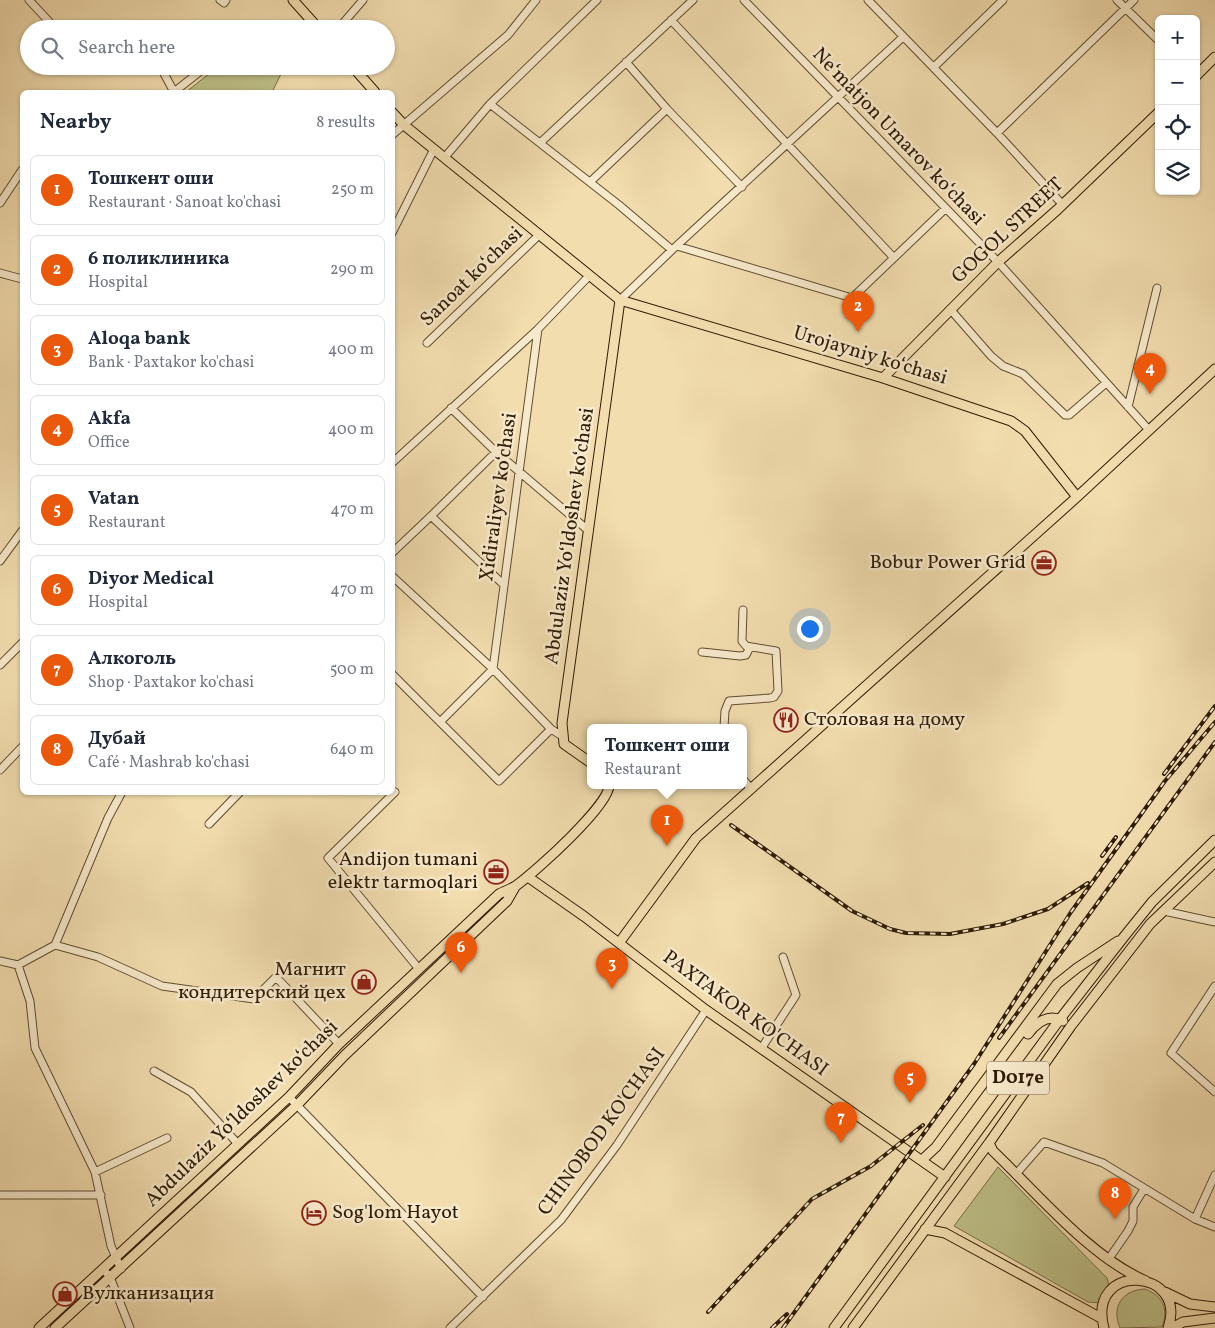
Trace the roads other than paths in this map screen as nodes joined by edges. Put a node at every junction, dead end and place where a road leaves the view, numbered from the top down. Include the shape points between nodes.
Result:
1 (29, 0) edge
2 (220, 0) edge
3 (226, 0) edge
4 (293, 0) edge
5 (363, 0) edge
6 (536, 0) edge
7 (597, 0) edge
8 (693, 0) edge
9 (744, 0) edge
10 (868, 0) edge
11 (1003, 0) edge
12 (1116, 0) edge
13 (1134, 0) edge
14 (1125, 9) junction
15 (48, 20) edge
16 (310, 20) edge
17 (346, 20) edge
18 (671, 20) junction
19 (903, 37) junction
20 (1155, 37) edge
21 (1215, 57) edge
22 (626, 62) junction
23 (934, 67) junction
24 (1200, 72) edge
25 (165, 75) edge
26 (196, 75) edge
27 (360, 75) edge
28 (173, 90) edge
29 (177, 90) edge
30 (373, 90) edge
31 (837, 97) junction
32 (490, 104) junction
33 (666, 109) junction
34 (395, 115) edge
35 (1155, 116) edge
36 (404, 125) junction
37 (395, 132) edge
38 (997, 132) junction
39 (540, 143) junction
40 (787, 144) junction
41 (434, 150) junction
42 (446, 157) junction
43 (20, 173) edge
44 (590, 182) junction
45 (742, 187) junction
46 (0, 204) edge
47 (1062, 204) junction
48 (946, 209) junction
49 (395, 227) edge
50 (540, 234) junction
51 (674, 248) junction
52 (894, 258) junction
53 (998, 262) junction
54 (0, 273) edge
55 (589, 276) junction
56 (20, 278) edge
57 (1157, 288) dead end
58 (620, 300) junction
59 (950, 310) junction
60 (538, 329) junction
61 (426, 343) dead end
62 (1215, 369) edge
63 (883, 378) junction
64 (1106, 382) junction
65 (1128, 407) junction
66 (451, 408) junction
67 (1149, 430) junction
68 (496, 452) junction
69 (395, 460) edge
70 (519, 472) junction
71 (1077, 497) junction
72 (431, 516) junction
73 (589, 531) junction
74 (20, 534) edge
75 (395, 551) edge
76 (0, 562) edge
77 (395, 579) edge
78 (504, 586) junction
79 (743, 610) dead end
80 (20, 645) edge
81 (750, 647) junction
82 (702, 652) dead end
83 (0, 665) edge
84 (493, 668) junction
85 (395, 677) edge
86 (441, 721) junction
87 (724, 724) edge
88 (551, 729) junction
89 (562, 736) junction
90 (20, 749) edge
91 (587, 760) edge
92 (0, 770) edge
93 (747, 784) edge
94 (608, 789) edge
95 (751, 789) junction
96 (120, 795) edge
97 (237, 795) edge
98 (392, 795) edge
99 (209, 824) dead end
100 (1215, 840) edge
101 (1215, 862) edge
102 (528, 877) junction
103 (515, 887) junction
104 (1164, 910) junction
105 (1215, 922) edge
106 (1123, 938) junction
107 (619, 943) junction
108 (55, 945) junction
109 (783, 958) dead end
110 (0, 961) edge
111 (18, 965) junction
112 (419, 969) junction
113 (404, 983) junction
114 (1215, 986) edge
115 (412, 991) junction
116 (706, 1010) junction
117 (1060, 1019) junction
118 (1072, 1026) junction
119 (339, 1044) junction
120 (761, 1049) junction
121 (154, 1071) dead end
122 (1215, 1092) edge
123 (289, 1097) junction
124 (298, 1104) junction
125 (167, 1138) dead end
126 (989, 1143) junction
127 (238, 1144) junction
128 (922, 1160) junction
129 (95, 1172) junction
130 (1016, 1174) junction
131 (1215, 1175) edge
132 (945, 1177) junction
133 (1144, 1189) junction
134 (0, 1195) edge
135 (101, 1195) junction
136 (1195, 1220) junction
137 (1215, 1227) edge
138 (925, 1229) junction
139 (116, 1258) junction
140 (1108, 1260) junction
141 (103, 1269) junction
142 (121, 1269) junction
143 (110, 1278) junction
144 (1146, 1281) junction
145 (1160, 1289) junction
146 (483, 1297) junction
147 (1215, 1307) edge
148 (1101, 1318) junction
149 (1215, 1318) edge
150 (38, 1328) edge
151 (55, 1328) edge
152 (130, 1328) edge
153 (450, 1328) edge
154 (834, 1328) edge
155 (853, 1328) edge
156 (1104, 1328) edge
157 (1168, 1328) edge
158 (1172, 1328) edge

1 - 15 street
2 - 3 street via 224,3
4 - 16 main road
5 - 17 street
6 - 36 street via 508,35
7 - 32 street
8 - 18 street
9 - 31 street, Neʻmatjon Umarov koʻchasi
10 - 19 street
11 - 23 street
12 - 14 street
13 - 14 street
14 - 20 street
14 - 38 street
18 - 22 street
18 - 40 street
19 - 23 street
19 - 31 street
21 - 24 main road
22 - 33 street
22 - 39 street
23 - 38 street
25 - 28 street
26 - 29 street
27 - 30 main road
31 - 40 street
31 - 48 street, Neʻmatjon Umarov koʻchasi
32 - 39 street
32 - 42 street
33 - 44 street
33 - 45 street
34 - 36 main road
35 - 47 main road, GOGOL STREET
36 - 37 street
36 - 41 main road
38 - 47 street
39 - 44 street
40 - 45 street
40 - 52 street
41 - 42 main road
41 - 49 street
42 - 50 main road
43 - 46 street
44 - 51 street
45 - 51 street
47 - 53 main road, GOGOL STREET
48 - 52 street
48 - 53 street, Neʻmatjon Umarov koʻchasi
50 - 55 main road
50 - 61 street, Sanoat koʻchasi
51 - 52 street via 851,298
51 - 58 street
53 - 59 main road, GOGOL STREET
53 - 64 street, Neʻmatjon Umarov koʻchasi
54 - 56 street
55 - 58 main road
55 - 60 street
57 - 65 street
58 - 63 main road, Urоjayniy koʻchasi
58 - 73 main road, Abdulaziz Yoʻldoshev koʻchasi
59 - 63 main road, GOGOL STREET
59 - 64 street via 991,356 1003,366 1023,374 1065,415 1069,415
60 - 66 street
60 - 70 street, Xidiraliyev koʻchasi
62 - 67 main road
63 - 71 main road, Urоjayniy koʻchasi via 1010,421 1025,431
64 - 65 street, Neʻmatjon Umarov koʻchasi
65 - 67 street, Neʻmatjon Umarov koʻchasi
66 - 68 street
66 - 69 street
67 - 71 main road
68 - 70 street
68 - 72 street
70 - 73 street
70 - 78 street, Xidiraliyev koʻchasi
71 - 95 main road
72 - 75 street
72 - 78 street
73 - 89 main road, Abdulaziz Yoʻldoshev koʻchasi
74 - 76 street
77 - 84 street
78 - 84 street, Xidiraliyev koʻchasi
79 - 81 street via 742,641
80 - 83 street
81 - 82 street via 746,655 740,656
81 - 87 street via 776,651 778,691 770,698 730,701
84 - 86 street
84 - 88 street
85 - 86 street
86 - 88 street via 499,781
88 - 89 street
89 - 91 main road via 564,744
90 - 92 street
93 - 95 street
94 - 102 main road, Abdulaziz Yoʻldoshev koʻchasi via 606,797 578,829
95 - 107 main road via 696,838
96 - 108 street
97 - 99 street
98 - 112 street via 328,858
100 - 106 main road, D017e via 1152,902
101 - 104 main road, D017e
102 - 103 main road, Abdulaziz Yoʻldoshev koʻchasi
102 - 107 main road, PAXTAKOR KO'CHASI
103 - 112 main road, Abdulaziz Yoʻldoshev koʻchasi via 499,894
103 - 115 main road, Abdulaziz Yoʻldoshev koʻchasi via 507,901
104 - 105 street
104 - 118 main road, D017e
106 - 117 main road, D017e
106 - 128 main road via 1057,984 936,1147
107 - 116 main road, PAXTAKOR KO'CHASI
108 - 111 street
108 - 119 street via 98,957 162,986 254,999 276,977
109 - 120 street via 796,995
110 - 111 street
111 - 129 street via 30,1001 35,1048
112 - 113 main road, Abdulaziz Yoʻldoshev koʻchasi
113 - 115 main road
113 - 119 main road, Abdulaziz Yoʻldoshev koʻchasi
114 - 122 street via 1172,1052
115 - 124 main road, Abdulaziz Yoʻldoshev koʻchasi
116 - 120 main road, PAXTAKOR KO'CHASI
116 - 146 street, CHINOBOD KO'CHASI via 618,1144 561,1220
117 - 118 main road
117 - 128 main road via 1050,1018 1034,1026 937,1155
117 - 132 main road, D017e
118 - 126 main road, D017e
119 - 123 main road, Abdulaziz Yoʻldoshev koʻchasi
120 - 128 main road, PAXTAKOR KO'CHASI
121 - 127 street via 191,1092
123 - 124 street
123 - 127 main road, Abdulaziz Yoʻldoshev koʻchasi
124 - 142 main road, Abdulaziz Yoʻldoshev koʻchasi
124 - 146 street
125 - 129 street
126 - 130 main road
126 - 138 main road, D017e
127 - 139 main road, Abdulaziz Yoʻldoshev koʻchasi
128 - 132 main road, PAXTAKOR KO'CHASI
129 - 135 street
130 - 133 street via 1044,1142 1103,1163
130 - 140 main road
131 - 136 street
132 - 154 main road, D017e
133 - 136 street
133 - 140 street via 1133,1207 1133,1221 1128,1231
134 - 135 street
135 - 139 street
136 - 137 street
138 - 148 main road via 945,1232
138 - 155 main road, D017e
139 - 141 main road, Abdulaziz Yoʻldoshev koʻchasi
139 - 142 street
140 - 144 main road
141 - 143 street
141 - 150 main road, Abdulaziz Yoʻldoshev koʻchasi
142 - 143 main road, Abdulaziz Yoʻldoshev koʻchasi
143 - 151 main road, Abdulaziz Yoʻldoshev koʻchasi
143 - 152 street
144 - 145 main road
144 - 148 main road via 1134,1279 1113,1288 1106,1296
145 - 147 main road via 1190,1304
145 - 157 main road via 1171,1309
146 - 153 street, CHINOBOD KO'CHASI
148 - 156 main road
149 - 158 main road via 1183,1322

